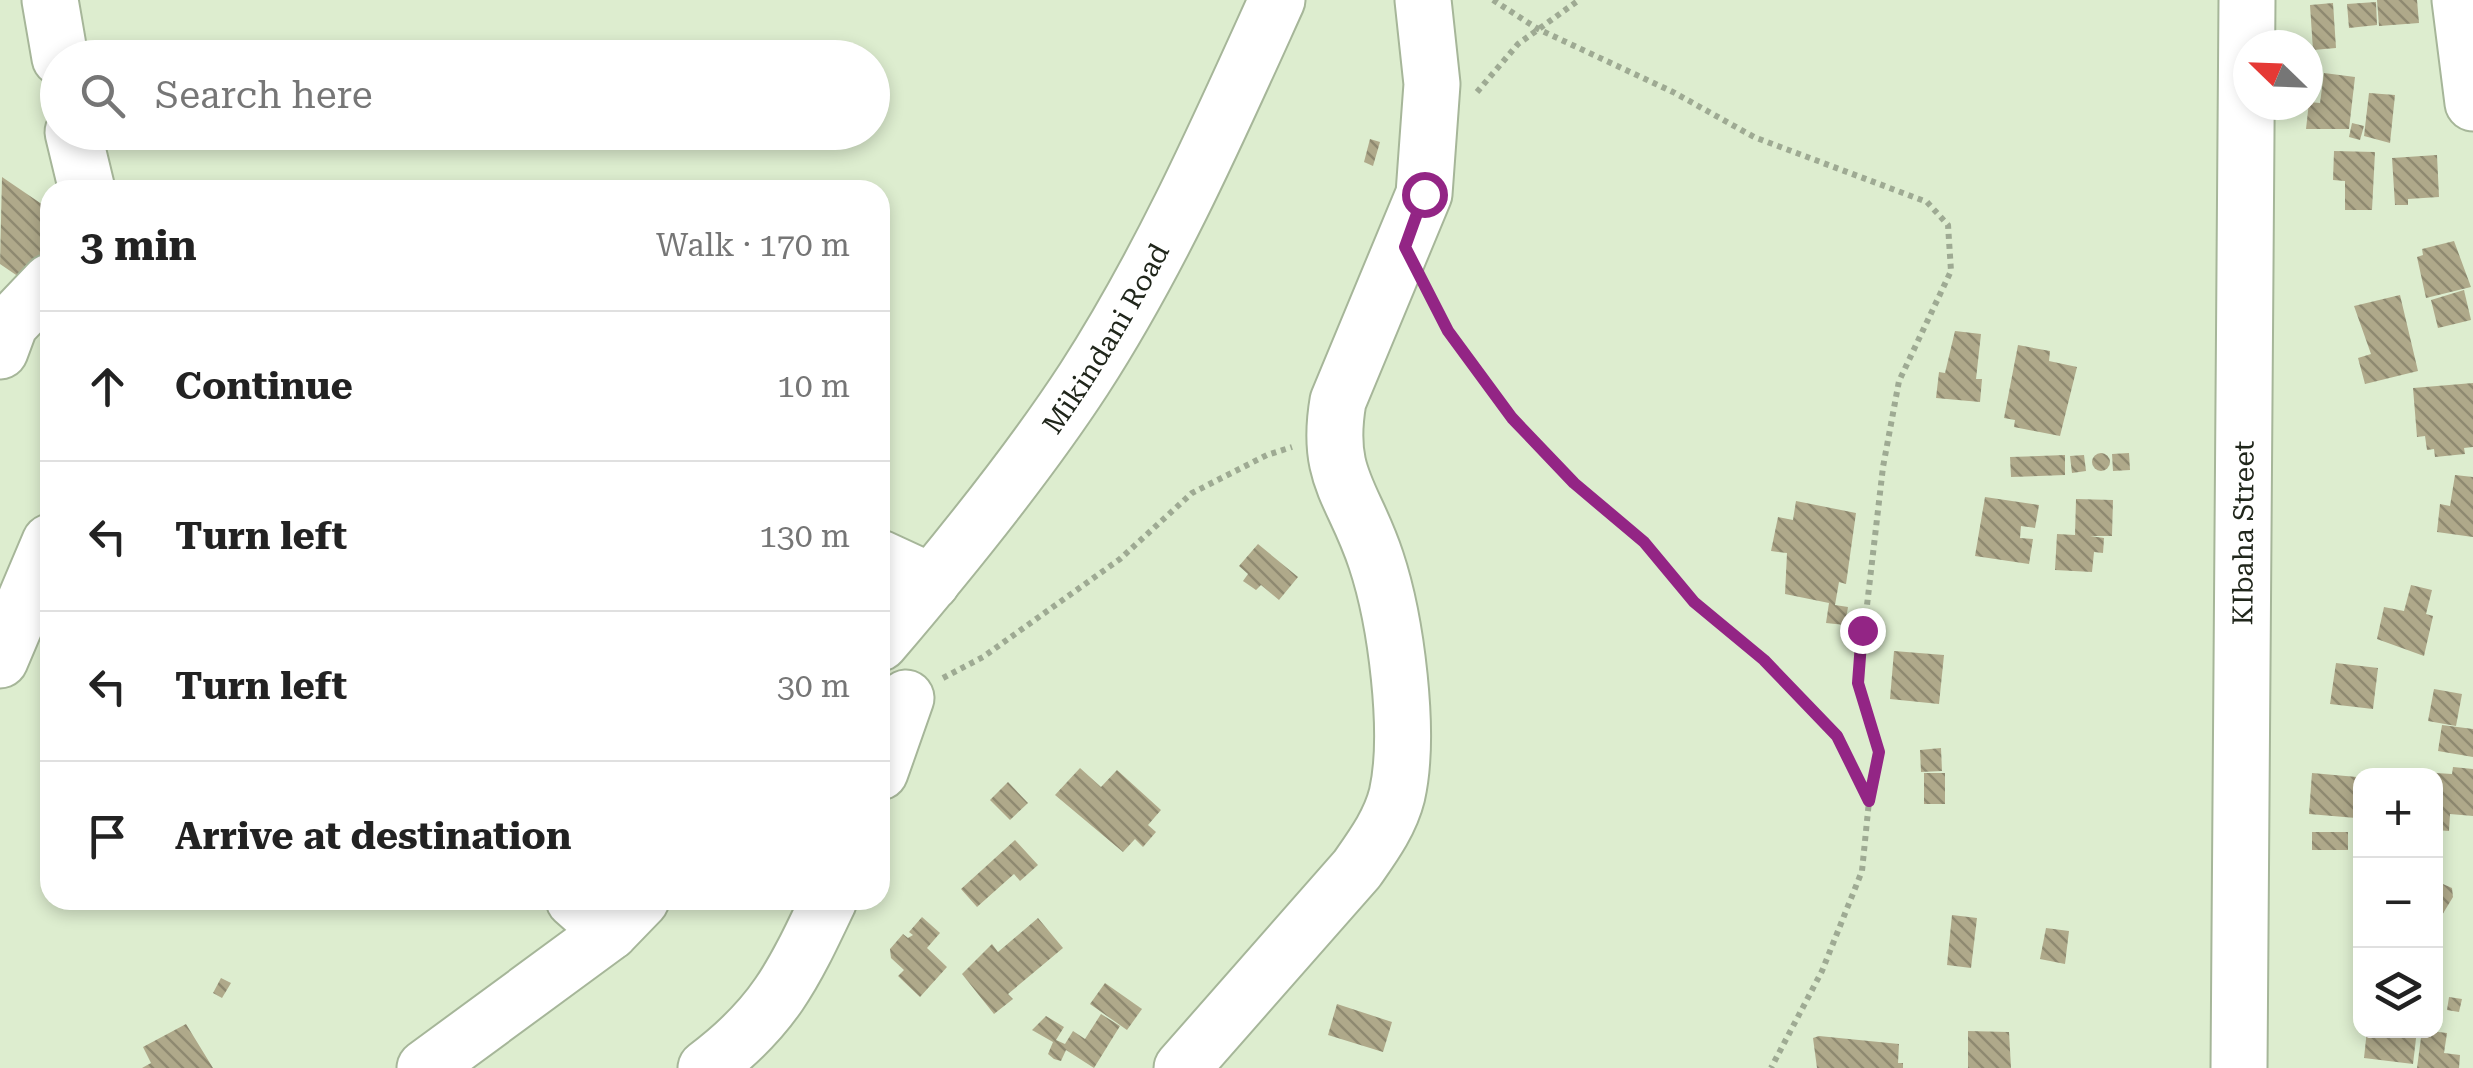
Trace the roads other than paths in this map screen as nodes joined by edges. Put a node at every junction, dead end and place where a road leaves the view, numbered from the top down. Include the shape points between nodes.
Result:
1 (50, 0) edge
2 (1278, 0) edge
3 (1423, 0) edge
4 (2247, 0) edge
5 (2460, 0) edge
6 (57, 40) edge
7 (2473, 103) edge
8 (77, 150) edge
9 (85, 180) edge
10 (40, 292) edge
11 (0, 351) edge
12 (890, 563) edge
13 (40, 566) edge
14 (932, 582) junction
15 (890, 631) edge
16 (0, 660) edge
17 (906, 698) road end
18 (890, 744) edge
19 (824, 910) edge
20 (609, 911) edge
21 (424, 1068) edge
22 (706, 1068) edge
23 (1182, 1068) edge
24 (2240, 1068) edge

1 - 6 main road
2 - 14 main road, Mikindani Road via 1200,170 1084,379
3 - 23 main road via 1432,84 1424,194 1338,401 1332,435 1335,468 1377,562 1391,629 1398,794 1357,869
4 - 24 main road, KIbaha Street
5 - 7 main road
8 - 9 main road
10 - 11 main road via 10,324
12 - 14 main road
13 - 16 main road
14 - 15 main road, Mikindani Road
17 - 18 main road
19 - 22 main road via 770,1012
20 - 21 main road

